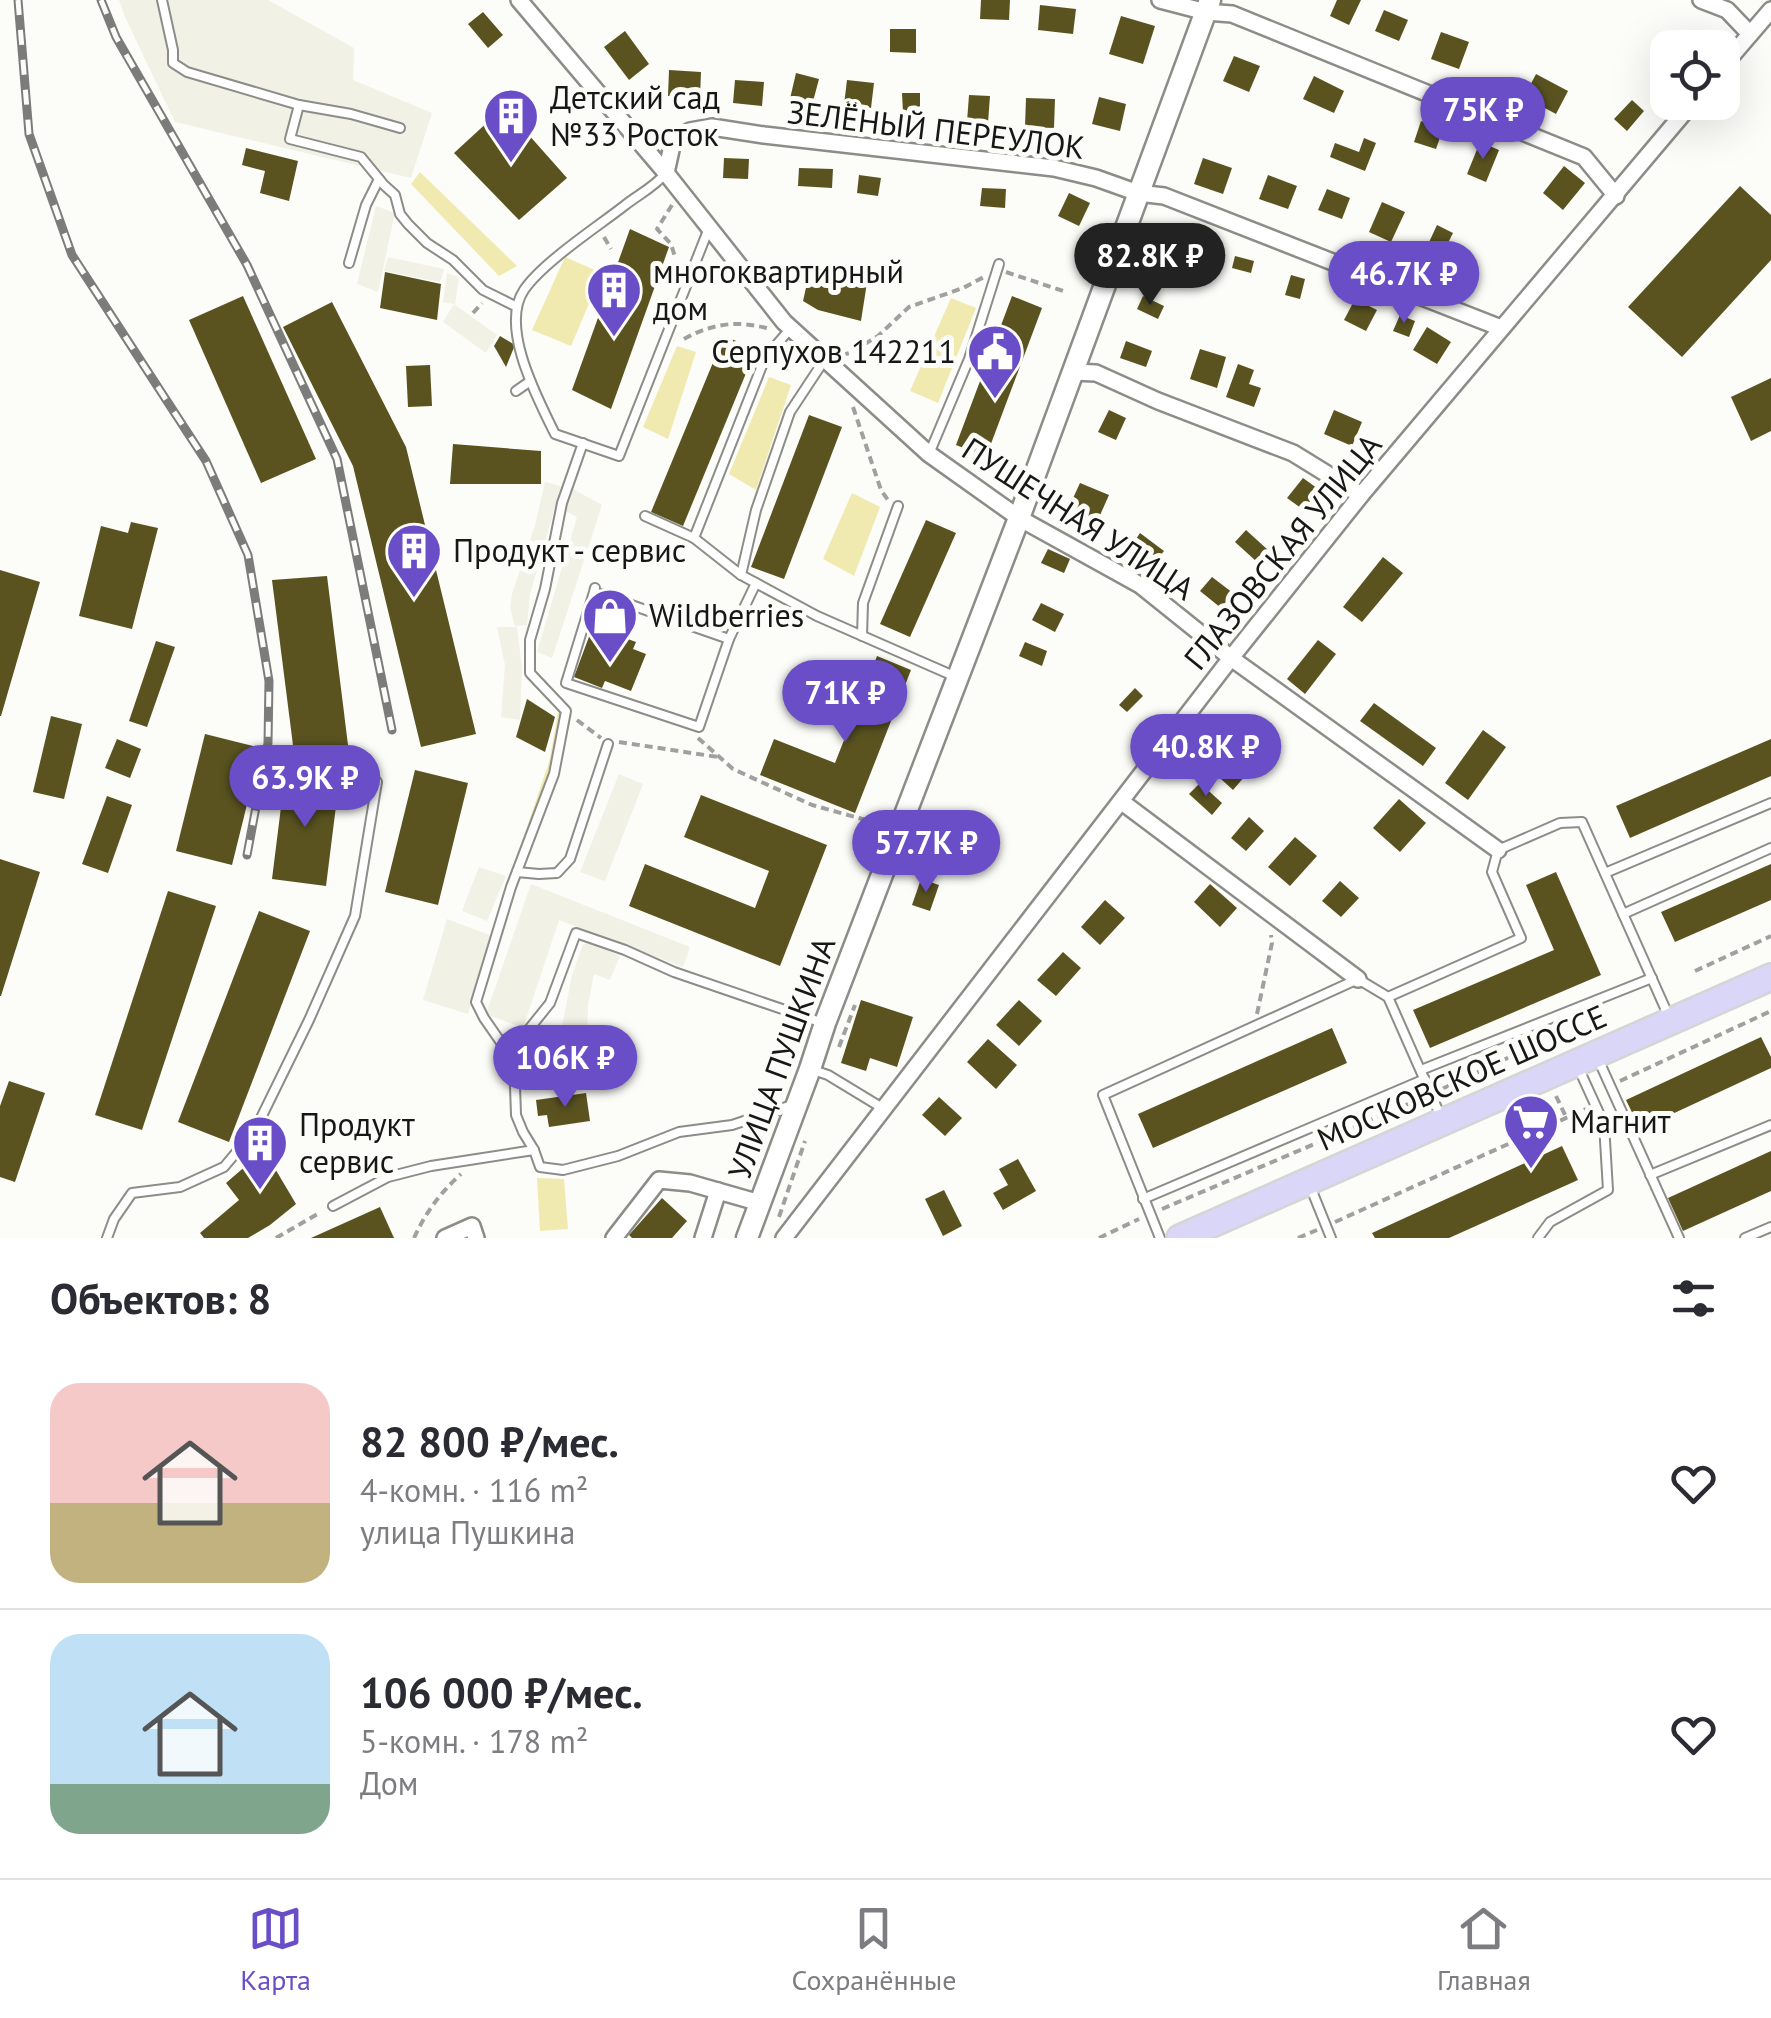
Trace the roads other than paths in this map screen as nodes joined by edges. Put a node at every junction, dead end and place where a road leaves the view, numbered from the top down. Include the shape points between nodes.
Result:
1 (162, 0) edge
2 (519, 0) edge
3 (1160, 0) edge
4 (1701, 0) edge
5 (1208, 6) edge
6 (1771, 10) edge
7 (1750, 34) junction
8 (1740, 46) edge
9 (299, 105) junction
10 (1678, 120) edge
11 (400, 128) dead end
12 (666, 173) junction
13 (380, 179) junction
14 (1138, 194) junction
15 (1616, 196) junction
16 (709, 228) junction
17 (349, 263) dead end
18 (998, 267) road end
19 (517, 306) junction
20 (1501, 328) junction
21 (786, 330) junction
22 (825, 359) junction
23 (1072, 372) junction
24 (529, 382) junction
25 (516, 390) dead end
26 (583, 444) junction
27 (929, 454) junction
28 (1361, 495) junction
29 (897, 510) road end
30 (645, 516) dead end
31 (1019, 518) junction
32 (694, 538) junction
33 (741, 575) junction
34 (756, 584) junction
35 (856, 636) junction
36 (729, 639) junction
37 (1231, 658) junction
38 (956, 677) junction
39 (608, 744) road end
40 (377, 782) dead end
41 (1122, 802) junction
42 (1771, 802) edge
43 (1771, 848) edge
44 (1498, 850) junction
45 (516, 872) junction
46 (1605, 873) junction
47 (1623, 914) junction
48 (1771, 977) edge
49 (1652, 978) junction
50 (1358, 979) junction
51 (1388, 997) junction
52 (1670, 1021) junction
53 (825, 1024) junction
54 (510, 1054) junction
55 (1586, 1059) junction
56 (819, 1072) junction
57 (1423, 1074) junction
58 (798, 1103) junction
59 (884, 1109) junction
60 (1444, 1122) junction
61 (1771, 1125) edge
62 (534, 1150) junction
63 (1650, 1175) junction
64 (1308, 1182) junction
65 (718, 1191) junction
66 (1143, 1199) junction
67 (760, 1203) junction
68 (333, 1206) dead end
69 (1771, 1226) edge
70 (108, 1238) edge
71 (445, 1238) edge
72 (476, 1238) edge
73 (614, 1238) edge
74 (703, 1238) edge
75 (747, 1238) edge
76 (784, 1238) edge
77 (1160, 1238) edge
78 (1180, 1238) edge
79 (1331, 1238) edge
80 (1538, 1238) edge
81 (1678, 1238) edge
82 (1746, 1238) edge

1 - 9 lane via 173,63
2 - 12 street, ПУШЕЧНАЯ УЛИЦА
3 - 5 street
4 - 7 street via 1727,10
5 - 14 street, УЛИЦА ПУШКИНА
5 - 15 street via 1584,157
6 - 7 street
7 - 8 street
9 - 11 lane
9 - 13 lane via 290,139 361,157
10 - 15 street, ГЛАЗОВСКАЯ УЛИЦА
12 - 14 street, ЗЕЛЁНЫЙ ПЕРЕУЛОК via 673,141 712,127 1054,168
12 - 16 street, ПУШЕЧНАЯ УЛИЦА
12 - 19 lane via 545,268
13 - 17 lane
13 - 19 lane via 428,243 483,290
14 - 20 street, ЗЕЛЁНЫЙ ПЕРЕУЛОК via 1164,196
14 - 23 street, УЛИЦА ПУШКИНА
15 - 20 street, ГЛАЗОВСКАЯ УЛИЦА
16 - 21 street, ПУШЕЧНАЯ УЛИЦА
16 - 26 lane via 619,456
18 - 27 lane via 970,360
19 - 24 lane
20 - 28 street, ГЛАЗОВСКАЯ УЛИЦА
21 - 22 street, ПУШЕЧНАЯ УЛИЦА
21 - 32 lane via 765,358
22 - 27 street, ПУШЕЧНАЯ УЛИЦА
22 - 33 lane via 790,412
23 - 28 street via 1096,373 1293,452
23 - 31 street, УЛИЦА ПУШКИНА
24 - 25 lane
24 - 26 lane via 555,434
26 - 45 lane via 530,640 530,672 566,712 554,774
27 - 31 street, ПУШЕЧНАЯ УЛИЦА
28 - 37 street, ГЛАЗОВСКАЯ УЛИЦА
29 - 35 lane
30 - 32 lane
31 - 37 street, ПУШЕЧНАЯ УЛИЦА via 1140,585
31 - 38 street, УЛИЦА ПУШКИНА
32 - 33 lane
33 - 34 lane
34 - 35 lane
34 - 36 lane
35 - 38 lane
36 - 36 lane via 699,727 566,683 595,590
37 - 41 street, ГЛАЗОВСКАЯ УЛИЦА
37 - 44 street, ПУШЕЧНАЯ УЛИЦА
38 - 53 street, УЛИЦА ПУШКИНА
39 - 45 lane via 570,860 557,872
40 - 70 lane via 355,916 255,1130 224,1166 180,1187 132,1194
41 - 50 street
41 - 59 street, ГЛАЗОВСКАЯ УЛИЦА
42 - 46 lane
43 - 47 lane
44 - 46 lane via 1560,823 1582,822
44 - 51 lane via 1492,872 1521,938
45 - 54 lane via 476,1002
46 - 47 lane
47 - 49 lane
48 - 52 main road, МОСКОВСКОЕ ШОССЕ
49 - 52 lane
49 - 57 lane
50 - 51 lane
50 - 66 lane via 1102,1095
51 - 57 lane
52 - 55 main road, МОСКОВСКОЕ ШОССЕ
53 - 54 lane via 576,933 550,1003
53 - 56 street, УЛИЦА ПУШКИНА
54 - 62 lane via 516,1116
55 - 60 main road, МОСКОВСКОЕ ШОССЕ
55 - 63 lane via 1611,1087
55 - 80 lane via 1604,1124 1608,1190 1550,1222
56 - 58 street, УЛИЦА ПУШКИНА
56 - 59 lane
57 - 60 lane
57 - 66 lane
58 - 62 lane via 563,1170 540,1167
58 - 67 street, УЛИЦА ПУШКИНА
59 - 76 street, ГЛАЗОВСКАЯ УЛИЦА
60 - 64 main road, МОСКОВСКОЕ ШОССЕ
61 - 63 lane
62 - 68 lane via 388,1176
63 - 81 lane
64 - 78 main road, МОСКОВСКОЕ ШОССЕ
64 - 79 lane
65 - 67 street
65 - 73 street via 659,1180
65 - 74 street
66 - 77 lane
67 - 75 street, УЛИЦА ПУШКИНА
69 - 82 lane
71 - 72 street via 472,1226

